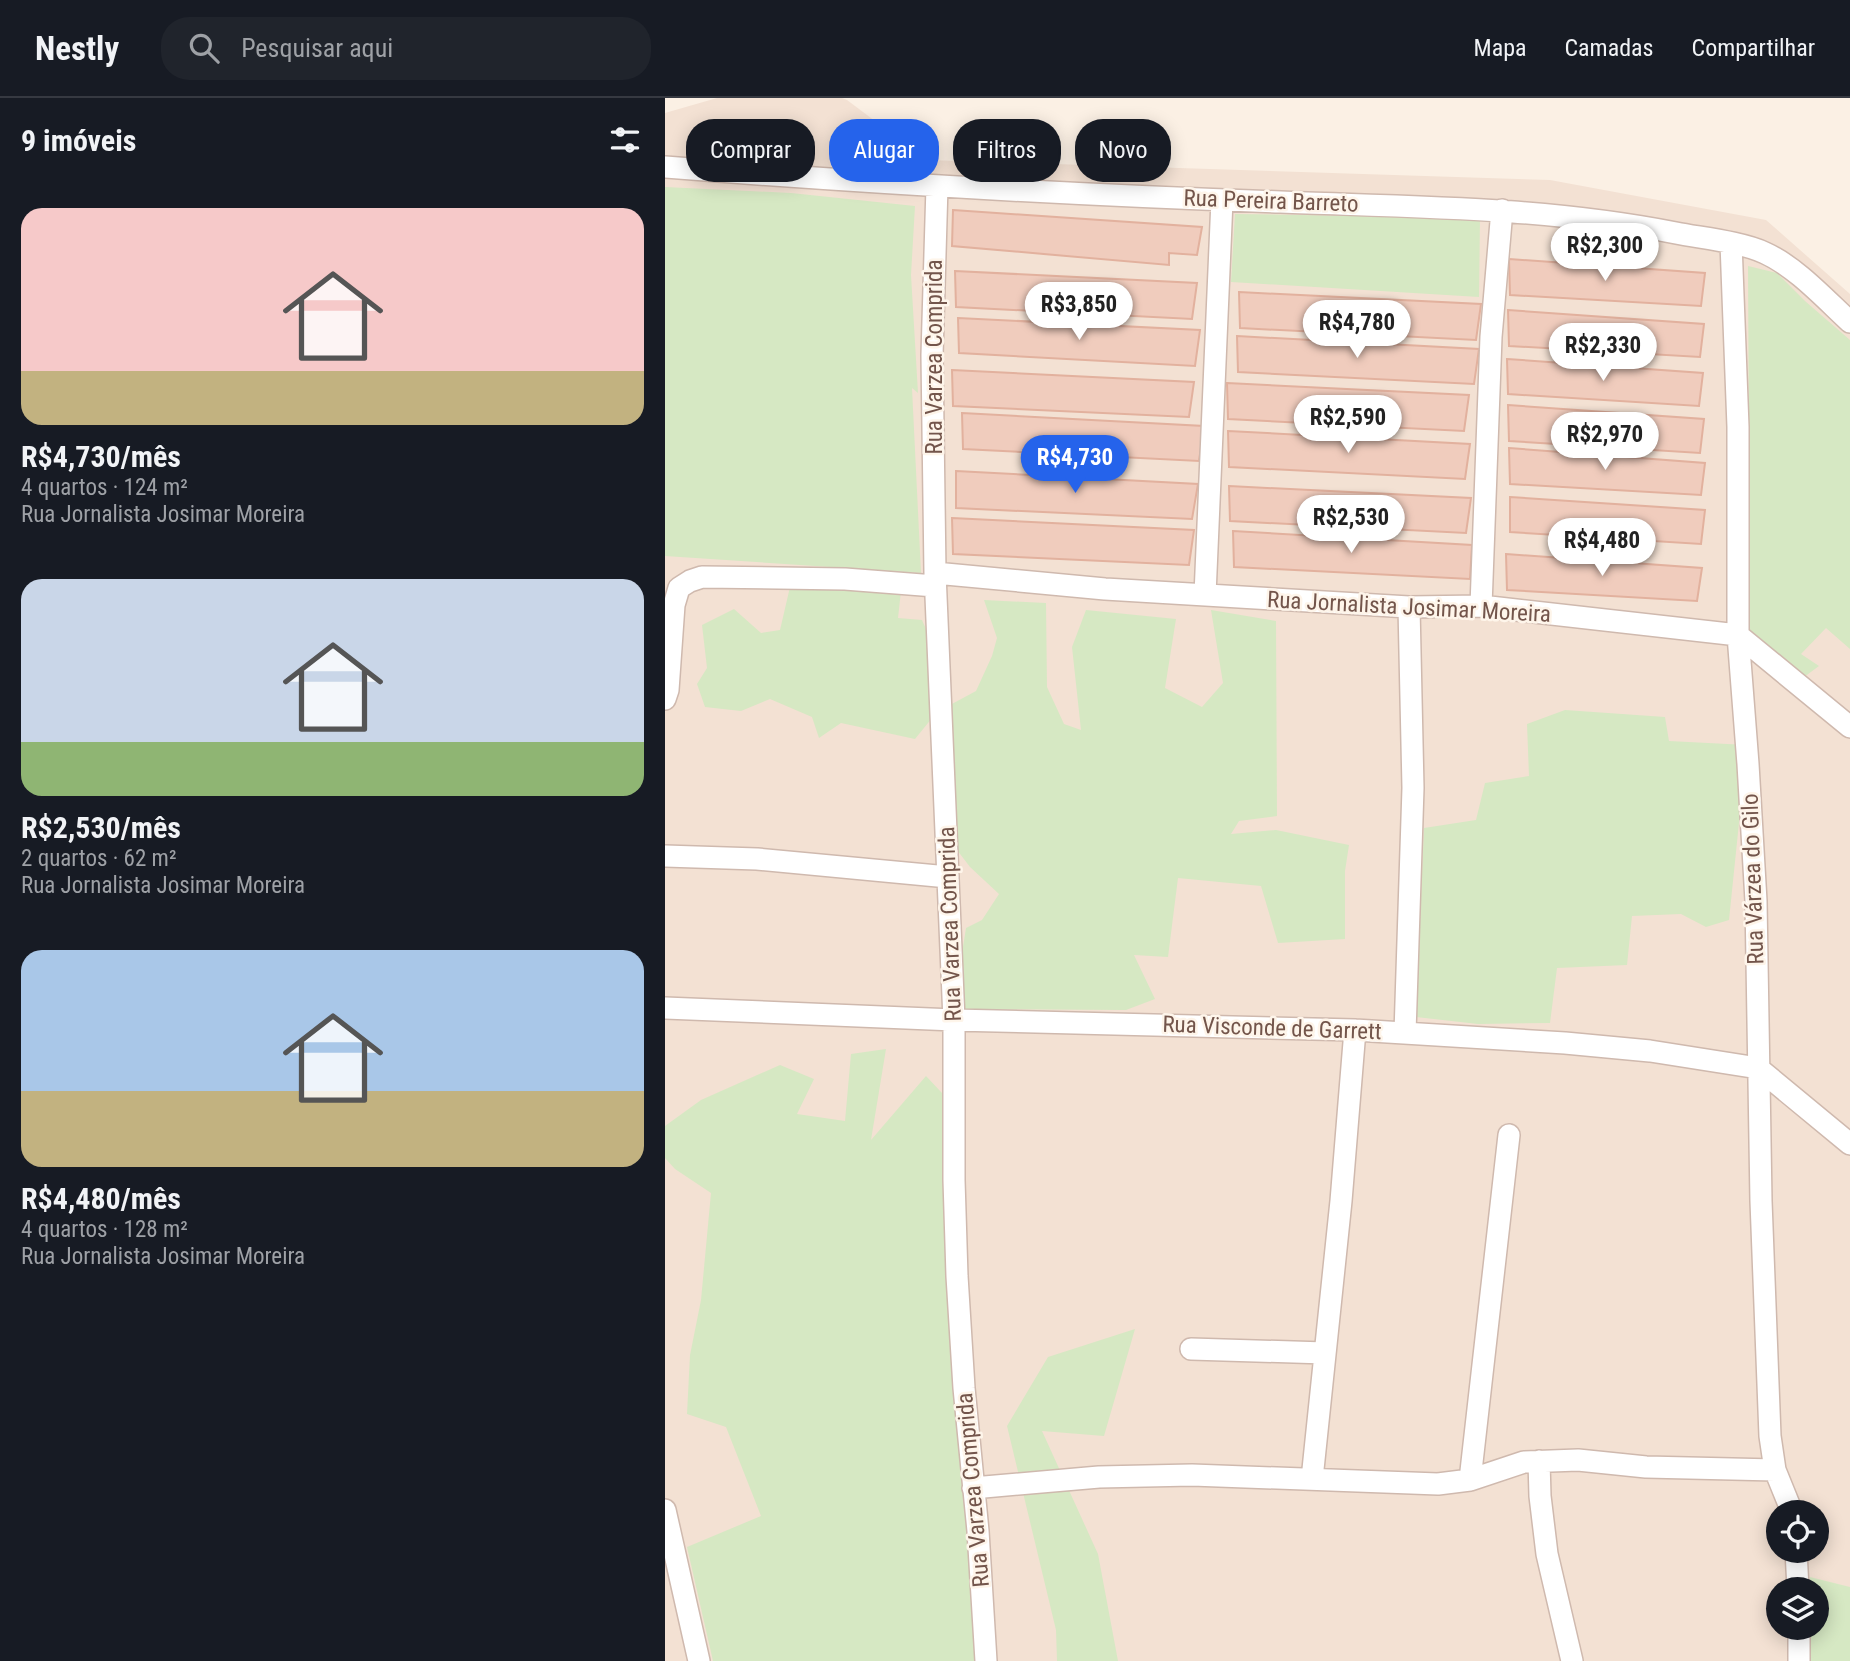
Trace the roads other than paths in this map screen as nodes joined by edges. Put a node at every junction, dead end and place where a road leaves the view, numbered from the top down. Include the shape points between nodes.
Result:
1 (665, 167) edge
2 (937, 186) junction
3 (1222, 200) junction
4 (1502, 210) junction
5 (1731, 243) junction
6 (1850, 322) edge
7 (935, 579) junction
8 (1205, 595) junction
9 (1481, 606) junction
10 (1409, 607) junction
11 (1738, 635) junction
12 (665, 699) edge
13 (1850, 727) edge
14 (665, 856) edge
15 (948, 877) junction
16 (665, 1008) edge
17 (954, 1020) junction
18 (1355, 1030) junction
19 (1405, 1033) junction
20 (1758, 1068) junction
21 (1509, 1135) dead end
22 (1850, 1144) edge
23 (1191, 1349) dead end
24 (1325, 1353) junction
25 (1539, 1461) junction
26 (1775, 1471) junction
27 (1312, 1479) junction
28 (1470, 1480) junction
29 (973, 1488) junction
30 (1787, 1500) edge
31 (665, 1510) edge
32 (1799, 1640) edge
33 (699, 1661) edge
34 (985, 1661) edge
35 (1572, 1661) edge
36 (1799, 1661) edge

1 - 2 street, Rua Pereira Barreto
2 - 3 street, Rua Pereira Barreto
2 - 7 street, Rua Varzea Comprida via 932,355
3 - 4 street, Rua Pereira Barreto
3 - 8 street
4 - 5 street, Rua Pereira Barreto via 1619,222
4 - 9 street via 1491,337
5 - 6 street, Rua Pereira Barreto via 1764,252 1788,267
5 - 11 street, Rua Várzea do Gilo via 1738,427
7 - 8 street, Rua Jornalista Josimar Moreira
7 - 12 street, Rua Jornalista Josimar Moreira via 702,578 690,582 679,588 674,605
7 - 15 street, Rua Varzea Comprida
8 - 10 street, Rua Jornalista Josimar Moreira
9 - 10 street, Rua Jornalista Josimar Moreira
9 - 11 street, Rua Jornalista Josimar Moreira
10 - 19 street via 1413,788
11 - 13 street
11 - 20 street, Rua Várzea do Gilo via 1756,901
14 - 15 street via 757,859
15 - 17 street, Rua Varzea Comprida
16 - 17 street, Rua Visconde de Garrett
17 - 18 street, Rua Visconde de Garrett
17 - 29 street, Rua Varzea Comprida via 957,1276
18 - 19 street, Rua Visconde de Garrett
18 - 24 street
19 - 20 street, Rua Visconde de Garrett via 1650,1051
20 - 22 street
20 - 26 street, Rua Várzea do Gilo via 1769,1424
21 - 28 street
23 - 24 street
24 - 27 street
25 - 26 street
25 - 28 street
25 - 35 street via 1547,1554
26 - 30 street, Rua Várzea do Gilo
27 - 28 street via 1438,1484
27 - 29 street via 1132,1476
29 - 34 street, Rua Varzea Comprida
31 - 33 street
32 - 36 street

